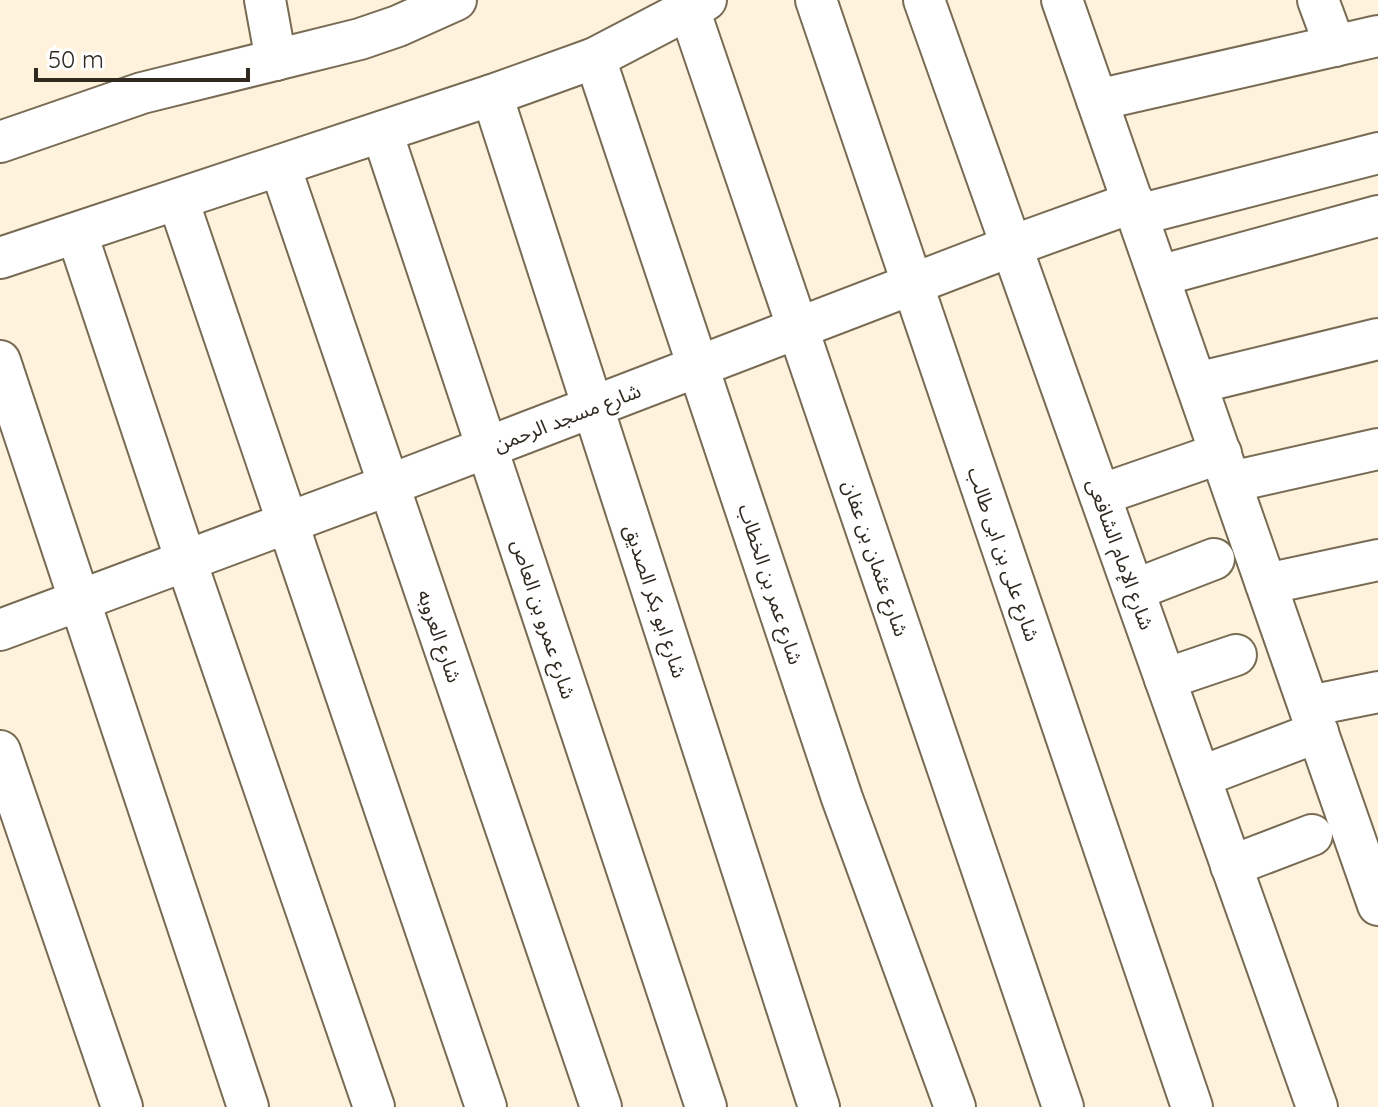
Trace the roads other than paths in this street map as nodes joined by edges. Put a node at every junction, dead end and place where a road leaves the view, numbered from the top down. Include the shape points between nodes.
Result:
1 (265, 0) edge
2 (456, 0) edge
3 (816, 0) edge
4 (924, 0) edge
5 (1318, 0) edge
6 (1075, 3) edge
7 (698, 5) edge
8 (1378, 36) edge
9 (1335, 46) junction
10 (595, 58) junction
11 (276, 60) junction
12 (492, 95) junction
13 (1097, 100) junction
14 (382, 132) junction
15 (0, 142) edge
16 (1378, 153) edge
17 (280, 166) junction
18 (178, 200) junction
19 (1136, 208) junction
20 (1378, 216) edge
21 (77, 234) junction
22 (1012, 246) junction
23 (0, 258) edge
24 (1159, 276) junction
25 (912, 284) junction
26 (798, 327) junction
27 (1378, 339) edge
28 (0, 361) edge
29 (699, 366) junction
30 (1197, 383) junction
31 (593, 407) junction
32 (487, 447) junction
33 (1378, 449) edge
34 (1226, 467) junction
35 (389, 485) junction
36 (1100, 495) junction
37 (288, 523) junction
38 (1214, 559) dead end
39 (1378, 560) edge
40 (186, 561) junction
41 (1266, 584) junction
42 (1134, 590) junction
43 (79, 600) junction
44 (0, 630) edge
45 (1236, 655) dead end
46 (1165, 679) junction
47 (1378, 692) edge
48 (1314, 719) junction
49 (0, 751) edge
50 (1200, 777) junction
51 (1364, 821) edge
52 (1312, 835) dead end
53 (1231, 866) junction
54 (1378, 905) edge
55 (122, 1107) edge
56 (248, 1107) edge
57 (374, 1107) edge
58 (486, 1107) edge
59 (601, 1107) edge
60 (706, 1107) edge
61 (819, 1107) edge
62 (955, 1107) edge
63 (1063, 1107) edge
64 (1192, 1107) edge
65 (1317, 1107) edge

1 - 11 street
2 - 11 street via 360,39
3 - 25 street, شارع على بن ابى طالب
4 - 22 street, شارع الإمام الشافعى
5 - 9 street
6 - 13 street
7 - 10 street
7 - 26 street, شارع عثمان بن عفان
8 - 9 street
9 - 13 street
10 - 12 street
10 - 29 street, شارع عمر بن الخطاب
11 - 15 street via 142,93
12 - 14 street
12 - 31 street, شارع ابو بكر الصديق
13 - 19 street
14 - 17 street
14 - 32 street, شارع عمرو بن العاص
16 - 19 street, شارع مسجد الرحمن
17 - 18 street
17 - 35 street, شارع العروبه
18 - 21 street
18 - 37 street
19 - 22 street, شارع مسجد الرحمن
19 - 24 street
20 - 24 street
21 - 23 street
21 - 40 street
22 - 25 street, شارع مسجد الرحمن
22 - 36 street, شارع الإمام الشافعى
24 - 30 street
25 - 26 street, شارع مسجد الرحمن
25 - 64 street, شارع على بن ابى طالب
26 - 29 street, شارع مسجد الرحمن
26 - 63 street, شارع عثمان بن عفان
27 - 30 street
28 - 43 street
29 - 31 street, شارع مسجد الرحمن
29 - 62 street, شارع عمر بن الخطاب via 842,798
30 - 34 street
31 - 32 street, شارع مسجد الرحمن
31 - 61 street, شارع ابو بكر الصديق
32 - 35 street, شارع مسجد الرحمن
32 - 60 street, شارع عمرو بن العاص
33 - 34 street
34 - 36 street
34 - 41 street
35 - 37 street, شارع مسجد الرحمن
35 - 59 street, شارع العروبه
36 - 42 street, شارع الإمام الشافعى
37 - 40 street, شارع مسجد الرحمن
37 - 58 street
38 - 42 street
39 - 41 street
40 - 43 street, شارع مسجد الرحمن
40 - 57 street
41 - 48 street
42 - 46 street, شارع الإمام الشافعى
43 - 44 street, شارع مسجد الرحمن
43 - 56 street
45 - 46 street
46 - 50 street, شارع الإمام الشافعى
47 - 48 street
48 - 50 street
48 - 51 street
49 - 55 street
50 - 53 street, شارع الإمام الشافعى
51 - 54 street
52 - 53 street
53 - 65 street, شارع الإمام الشافعى

